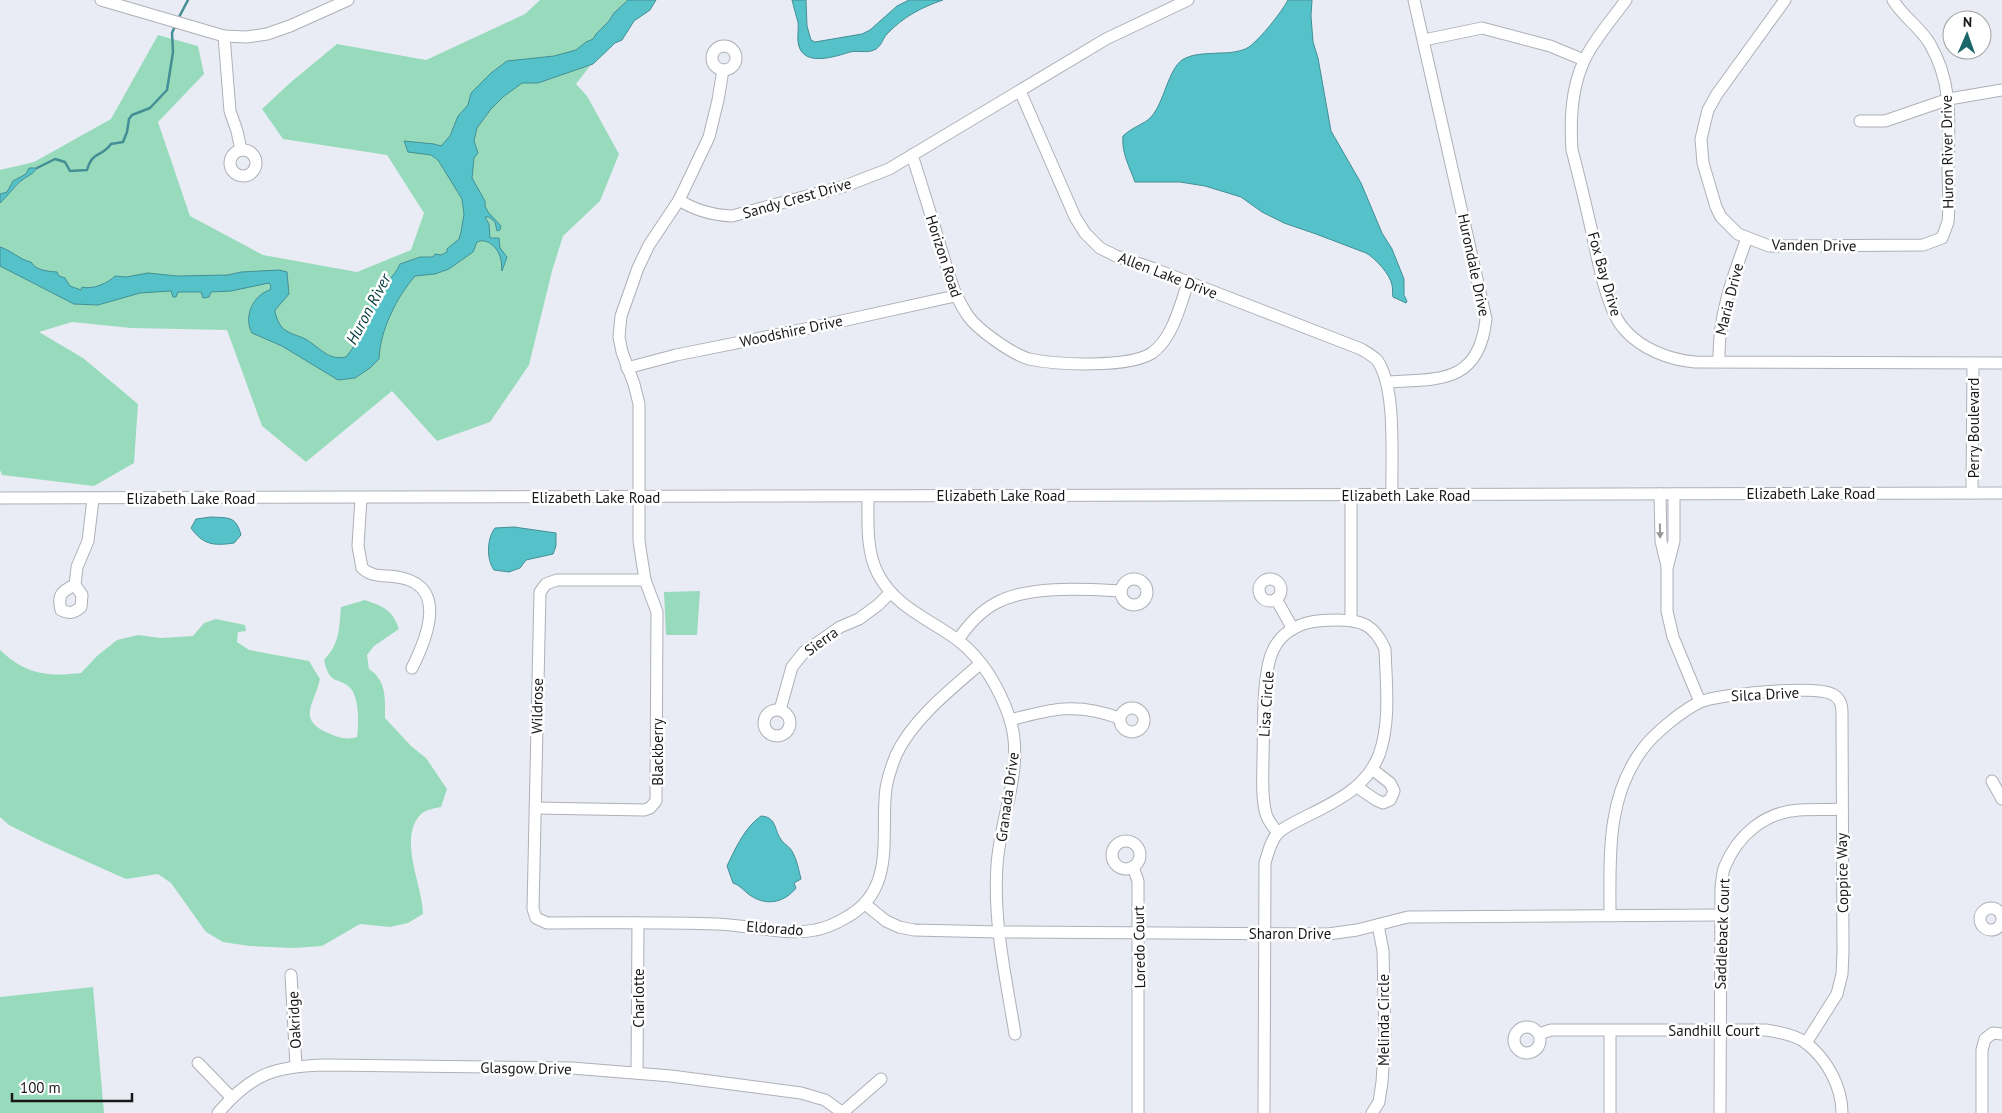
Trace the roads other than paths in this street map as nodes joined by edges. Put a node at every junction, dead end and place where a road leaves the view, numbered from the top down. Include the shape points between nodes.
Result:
1 (102, 0) edge
2 (348, 0) edge
3 (1188, 0) edge
4 (1414, 0) edge
5 (1626, 0) edge
6 (1785, 0) edge
7 (1893, 0) edge
8 (224, 36) junction
9 (1424, 40) junction
10 (1584, 60) junction
11 (723, 70) dead end
12 (2002, 90) edge
13 (1020, 91) junction
14 (1949, 99) junction
15 (1860, 122) dead end
16 (241, 150) dead end
17 (912, 155) junction
18 (679, 200) junction
19 (1945, 231) joint
20 (1747, 238) junction
21 (1188, 283) junction
22 (955, 296) junction
23 (1719, 362) junction
24 (1973, 363) junction
25 (2002, 363) edge
26 (627, 368) junction
27 (1387, 382) junction
28 (1972, 493) junction
29 (2002, 493) edge
30 (1351, 494) junction
31 (1392, 494) junction
32 (1660, 494) junction
33 (1674, 494) junction
34 (868, 496) junction
35 (0, 498) edge
36 (361, 498) junction
37 (638, 498) junction
38 (93, 499) junction
39 (1668, 568) junction
40 (644, 580) junction
41 (75, 585) dead end
42 (1121, 591) dead end
43 (890, 593) junction
44 (1276, 599) dead end
45 (1351, 620) junction
46 (1293, 628) junction
47 (958, 640) junction
48 (980, 664) junction
49 (412, 668) dead end
50 (1836, 696) joint
51 (1700, 702) junction
52 (780, 710) dead end
53 (1119, 718) dead end
54 (1010, 720) junction
55 (1372, 769) junction
56 (1992, 782) dead end
57 (1357, 787) junction
58 (2002, 799) edge
59 (536, 808) junction
60 (1841, 809) junction
61 (1278, 833) junction
62 (1133, 867) dead end
63 (865, 904) junction
64 (1610, 915) junction
65 (1720, 915) junction
66 (538, 921) joint
67 (638, 923) junction
68 (1378, 925) junction
69 (998, 932) junction
70 (1138, 933) junction
71 (1264, 933) junction
72 (291, 976) dead end
73 (1719, 1030) junction
74 (1610, 1031) junction
75 (1015, 1034) dead end
76 (1539, 1034) dead end
77 (2002, 1034) edge
78 (1806, 1043) junction
79 (198, 1063) dead end
80 (296, 1066) junction
81 (637, 1073) junction
82 (881, 1079) dead end
83 (231, 1097) junction
84 (218, 1113) edge
85 (843, 1113) edge
86 (1138, 1113) edge
87 (1264, 1113) edge
88 (1372, 1113) edge
89 (1610, 1113) edge
90 (1720, 1113) edge
91 (1842, 1113) edge
92 (1982, 1113) edge

1 - 8 street
2 - 8 street via 267,34
3 - 13 street, Sandy Crest Drive via 1106,39
4 - 9 street, Hurondale Drive
5 - 10 street
6 - 20 street, Vanden Drive via 1717,94 1708,110 1701,139 1703,163 1716,207 1731,227
7 - 14 street, Huron River Drive via 1930,43
8 - 16 street via 230,111
9 - 10 street via 1482,28 1534,40
9 - 27 street, Hurondale Drive via 1486,327 1467,366 1458,372 1447,378
10 - 23 street, Fox Bay Drive via 1572,100 1572,150 1619,332 1667,356 1695,362
11 - 18 street via 709,137
12 - 14 street
13 - 17 street, Sandy Crest Drive
13 - 21 street, Allen Lake Drive via 1085,233 1100,248 1116,256
14 - 15 street via 1885,121
14 - 19 street, Huron River Drive via 1948,220
17 - 18 street, Sandy Crest Drive via 845,186 732,216 693,209
17 - 22 street, Horizon Road
18 - 26 street via 649,245 621,316 619,337
19 - 20 street, Vanden Drive via 1939,240 1920,245 1769,246
20 - 23 street, Maria Drive via 1720,322
21 - 22 street, Horizon Road via 1170,331 1162,343 1152,353 1135,361 1114,364 1028,358 981,329 969,318
21 - 27 street, Allen Lake Drive via 1361,349 1375,358
22 - 26 street, Woodshire Drive
23 - 24 street, Fox Bay Drive
24 - 25 street, Fox Bay Drive
24 - 28 street, Perry Boulevard
26 - 37 street via 638,404
27 - 31 street
28 - 29 street, Elizabeth Lake Road
28 - 33 street, Elizabeth Lake Road
30 - 31 street, Elizabeth Lake Road
30 - 34 street, Elizabeth Lake Road
30 - 45 street
31 - 32 street, Elizabeth Lake Road
32 - 33 street, Elizabeth Lake Road
32 -> 39 street via 1661,541
33 - 39 street via 1674,541
34 - 37 street, Elizabeth Lake Road
34 - 43 street, Granada Drive via 870,551
35 - 38 street, Elizabeth Lake Road
36 - 37 street, Elizabeth Lake Road
36 - 38 street, Elizabeth Lake Road
36 - 49 street via 358,546 362,568 368,574 416,582 426,592 429,626 425,643
37 - 40 street
38 - 41 street via 88,541 77,566
39 - 51 street via 1669,624
40 - 59 street, Wildrose via 543,580 540,592
40 - 59 street, Blackberry via 657,612 656,801 644,810
42 - 47 street via 1063,590 1013,597 996,603 977,617
43 - 47 street, Granada Drive via 904,606
43 - 52 street, Sierra via 878,606 804,652 792,667
44 - 46 street
45 - 46 street via 1325,620
45 - 55 street via 1369,626 1385,649 1385,732
46 - 61 street, Lisa Circle via 1274,649 1265,683 1264,804 1266,816
47 - 48 street, Granada Drive
48 - 54 street, Granada Drive via 996,685
48 - 63 street, Eldorado via 919,721 897,753 886,788 882,872
50 - 51 street, Silca Drive via 1824,692 1763,692 1733,694
50 - 60 street, Coppice Way via 1842,703
51 - 64 street, Silca Drive via 1663,727 1642,750 1626,776 1612,824
53 - 54 street via 1072,708
54 - 69 street, Granada Drive via 1014,740 1013,771 997,863
55 - 57 street
55 - 57 street via 1390,783 1394,791 1390,800 1383,803
56 - 58 street
57 - 61 street
59 - 66 street, Wildrose via 533,909
60 - 65 street, Saddleback Court via 1781,813 1751,830 1737,844 1725,867
60 - 78 street, Coppice Way via 1842,974 1837,994
61 - 71 street via 1265,863
62 - 70 street, Loredo Court via 1138,881
63 - 67 street, Eldorado via 837,923 813,931 718,924
63 - 69 street, Sharon Drive via 899,928
64 - 65 street, Sharon Drive
64 - 68 street, Sharon Drive via 1408,917
65 - 73 street, Saddleback Court
66 - 67 street, Eldorado
67 - 81 street, Charlotte
68 - 71 street, Sharon Drive via 1340,933
68 - 88 street, Melinda Circle via 1383,951 1385,1037 1379,1102
69 - 70 street, Sharon Drive
69 - 75 street, Granada Drive
70 - 71 street, Sharon Drive
70 - 86 street, Loredo Court
71 - 87 street
72 - 80 street, Oakridge
73 - 74 street, Sandhill Court
73 - 78 street, Sandhill Court via 1766,1030
73 - 90 street, Saddleback Court
74 - 76 street, Sandhill Court via 1552,1030
74 - 89 street
77 - 92 street via 1993,1033 1984,1039
78 - 91 street, Sandhill Court via 1832,1072 1840,1094
79 - 83 street
80 - 81 street, Glasgow Drive via 563,1068
80 - 83 street, Glasgow Drive via 268,1072 249,1081
81 - 85 street, Glasgow Drive via 801,1093 825,1100
82 - 85 street
83 - 84 street, Glasgow Drive

